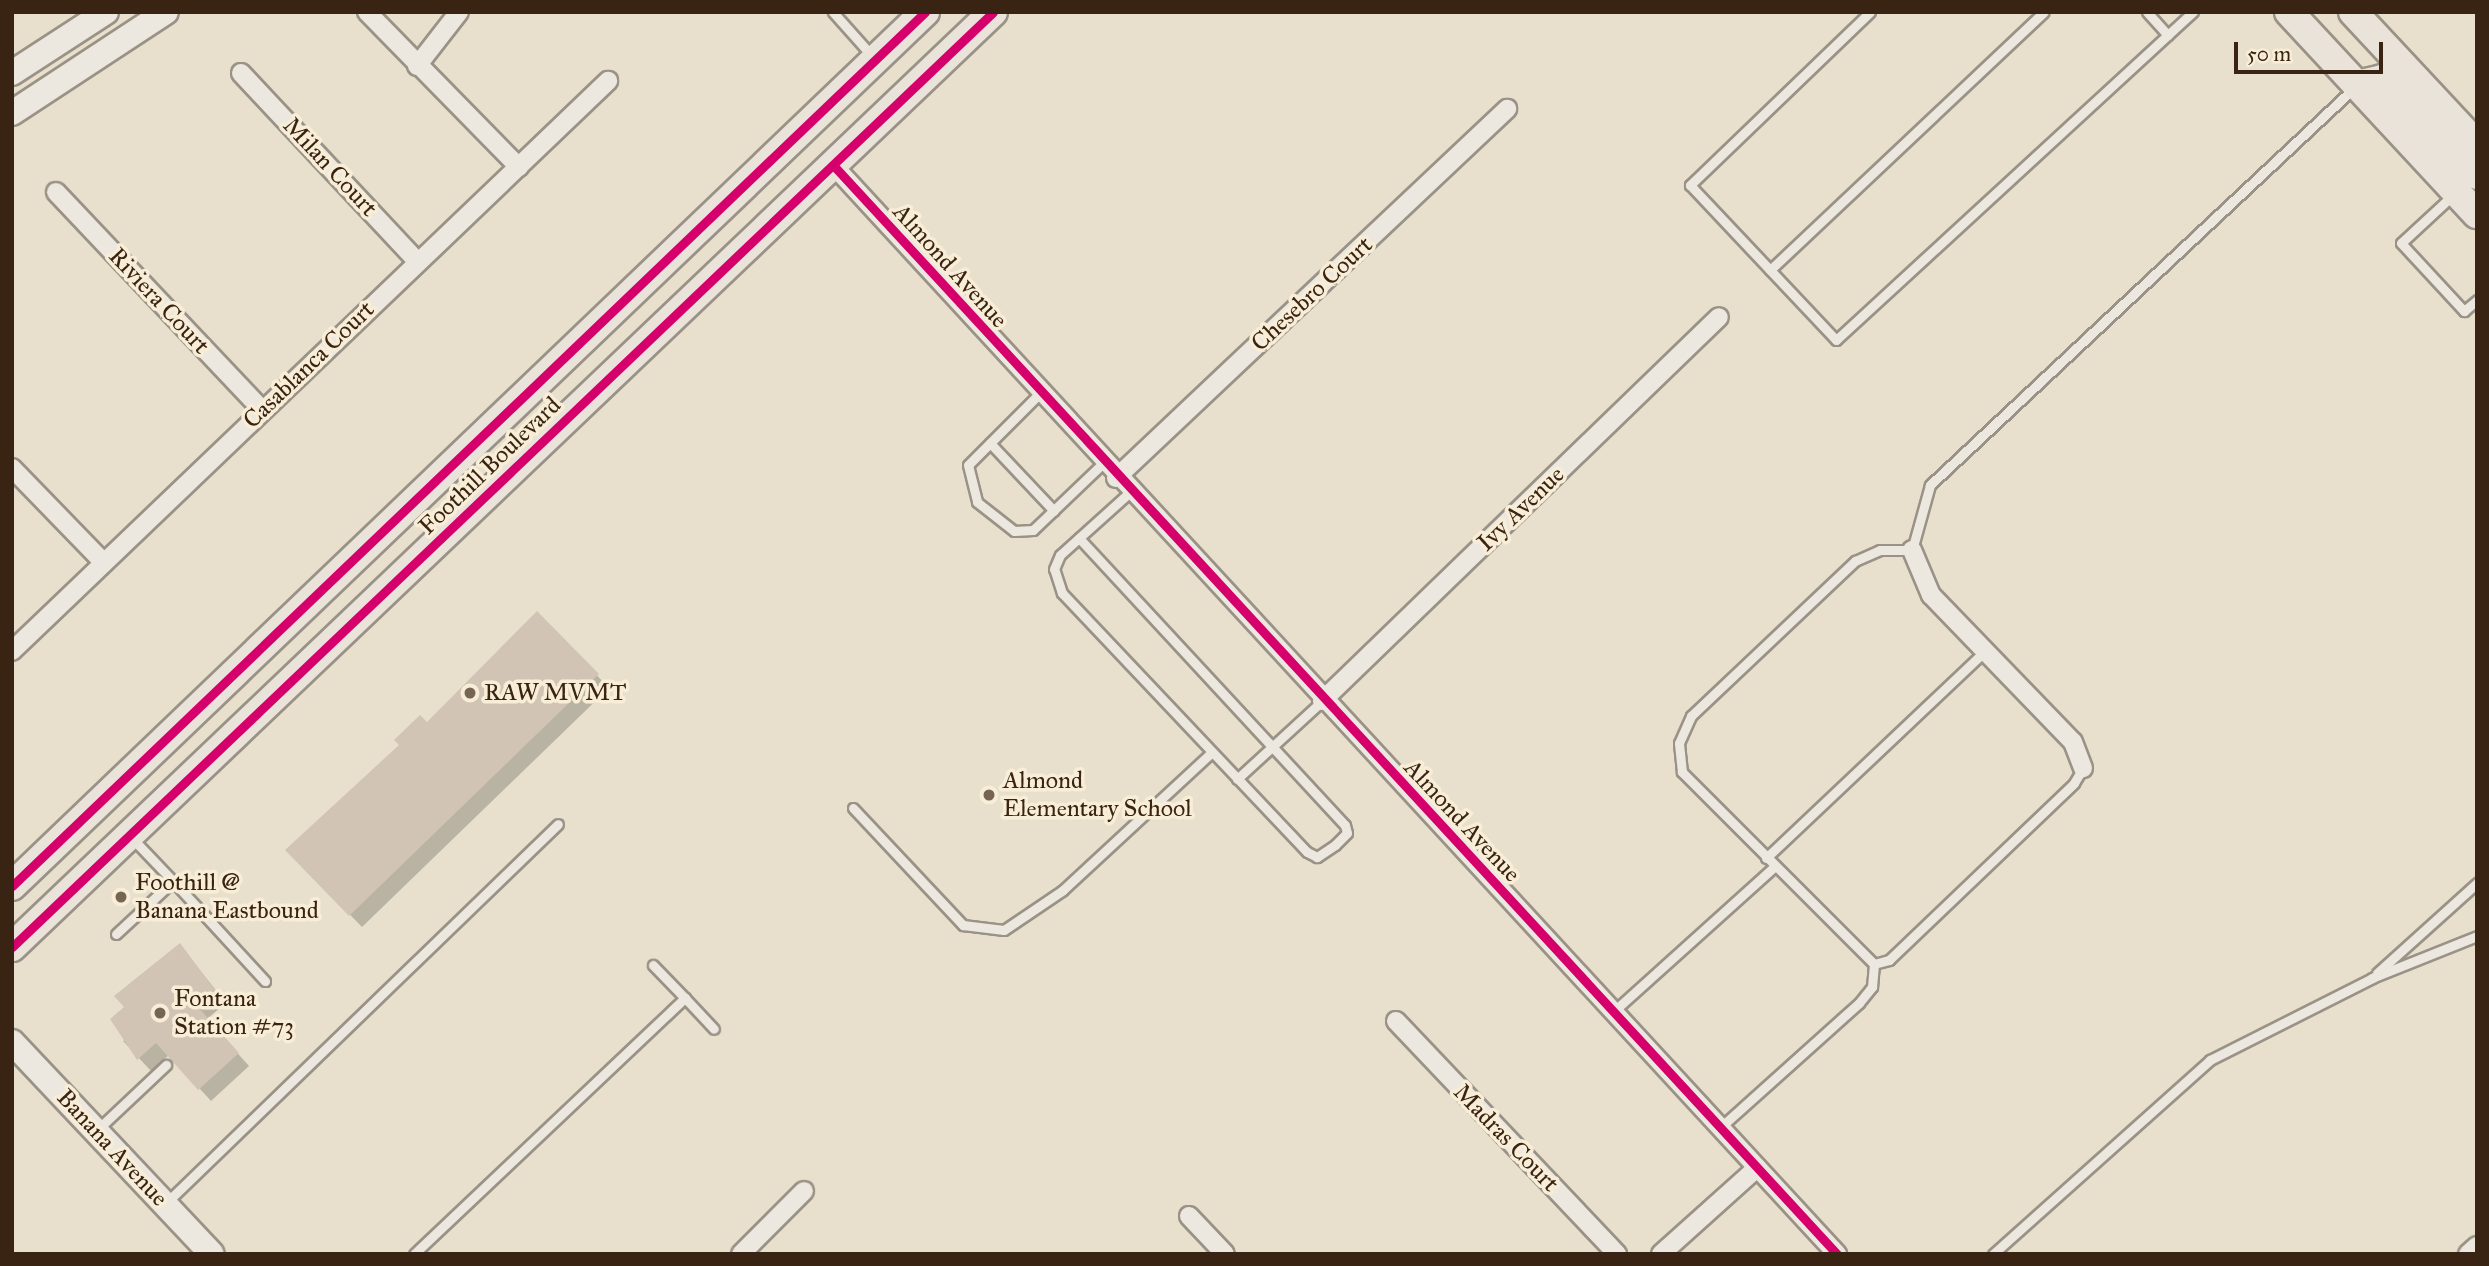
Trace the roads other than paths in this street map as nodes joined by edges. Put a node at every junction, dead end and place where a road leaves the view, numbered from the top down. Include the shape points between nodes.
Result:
1 (106, 12) edge
2 (166, 12) edge
3 (367, 12) edge
4 (459, 12) edge
5 (833, 12) edge
6 (925, 12) edge
7 (993, 12) edge
8 (1870, 12) edge
9 (2044, 12) edge
10 (2147, 12) edge
11 (2193, 12) edge
12 (2288, 12) edge
13 (2353, 12) edge
14 (2168, 35) junction
15 (876, 59) junction
16 (417, 66) junction
17 (12, 73) edge
18 (241, 73) dead end
19 (608, 81) dead end
20 (2357, 85) junction
21 (1507, 109) dead end
22 (12, 113) edge
23 (2477, 145) edge
24 (834, 166) junction
25 (519, 167) junction
26 (2467, 183) edge
27 (56, 192) dead end
28 (2477, 214) edge
29 (418, 262) junction
30 (1770, 270) junction
31 (2477, 300) edge
32 (1719, 317) dead end
33 (1040, 394) junction
34 (262, 410) junction
35 (990, 443) junction
36 (1103, 463) junction
37 (12, 468) edge
38 (1116, 478) junction
39 (1130, 492) junction
40 (1054, 511) junction
41 (1079, 538) junction
42 (1912, 550) junction
43 (104, 563) junction
44 (1985, 651) junction
45 (12, 652) edge
46 (1322, 701) junction
47 (1272, 747) junction
48 (1212, 752) junction
49 (2082, 768) joint
50 (1237, 779) junction
51 (853, 808) dead end
52 (558, 824) dead end
53 (130, 835) junction
54 (1766, 858) junction
55 (1774, 867) junction
56 (173, 881) junction
57 (2477, 883) edge
58 (12, 886) edge
59 (116, 934) dead end
60 (2477, 936) edge
61 (12, 947) edge
62 (1874, 964) junction
63 (653, 965) dead end
64 (2372, 978) junction
65 (265, 981) dead end
66 (685, 998) junction
67 (1614, 1011) junction
68 (1396, 1021) dead end
69 (714, 1028) dead end
70 (12, 1042) edge
71 (166, 1065) dead end
72 (1723, 1125) junction
73 (96, 1131) junction
74 (1757, 1168) junction
75 (803, 1191) dead end
76 (165, 1204) junction
77 (1189, 1216) dead end
78 (2477, 1246) edge
79 (212, 1254) edge
80 (414, 1254) edge
81 (740, 1254) edge
82 (1225, 1254) edge
83 (1617, 1254) edge
84 (1661, 1254) edge
85 (1837, 1254) edge
86 (1993, 1254) edge
87 (2468, 1254) edge

1 - 17 street
2 - 22 street
3 - 16 street
4 - 16 street
5 - 15 lane
6 - 15 main road, Foothill Boulevard
7 - 24 main road, Foothill Boulevard
8 - 30 lane via 1690,185
9 - 30 lane
10 - 14 lane
11 - 14 lane
12 - 20 main road
13 - 23 main road
14 - 30 lane via 1836,340
15 - 58 main road, Foothill Boulevard
16 - 25 street
18 - 29 street, Milan Court
19 - 25 street, Casablanca Court
20 - 26 main road
20 - 42 lane via 1930,485
21 - 38 street, Chesebro Court
24 - 33 street, Almond Avenue
24 - 53 main road, Foothill Boulevard
25 - 29 street, Casablanca Court
26 - 28 main road
26 - 31 lane via 2401,243 2464,312
27 - 34 street, Riviera Court
29 - 34 street, Casablanca Court
32 - 46 street, Ivy Avenue
33 - 35 lane
33 - 36 street, Almond Avenue
34 - 43 street, Casablanca Court
35 - 40 lane
35 - 40 lane via 968,465 977,502 1014,531 1033,530
36 - 38 street, Almond Avenue
36 - 40 lane
37 - 43 street
38 - 39 street, Almond Avenue
39 - 41 lane
39 - 46 street, Almond Avenue
41 - 47 lane
41 - 48 lane via 1054,569 1062,593
42 - 44 street via 1931,595
42 - 54 lane via 1880,550 1855,561 1691,716 1679,743 1682,772
43 - 45 street, Casablanca Court
44 - 49 street via 2073,742
44 - 54 lane
46 - 47 lane
46 - 67 street, Almond Avenue
47 - 50 lane
47 - 50 lane via 1345,825 1347,833 1335,845 1317,857 1307,852
48 - 50 lane
48 - 51 lane via 1063,890 1004,930 963,925
49 - 62 lane via 2074,783 1889,960
52 - 76 lane
53 - 56 lane
53 - 61 main road, Foothill Boulevard
54 - 55 lane
55 - 62 lane
55 - 67 lane
56 - 59 lane
56 - 65 lane
57 - 64 lane
60 - 64 lane
62 - 72 lane via 1872,987 1859,1003
63 - 66 lane
64 - 86 lane via 2210,1060
66 - 69 lane
66 - 80 lane
67 - 72 street, Almond Avenue
68 - 83 street, Madras Court
70 - 73 street, Banana Avenue
71 - 73 lane
72 - 74 street, Almond Avenue
73 - 76 street, Banana Avenue
74 - 84 street
74 - 85 street, Almond Avenue
75 - 81 street
76 - 79 street, Banana Avenue
77 - 82 street
78 - 87 street

